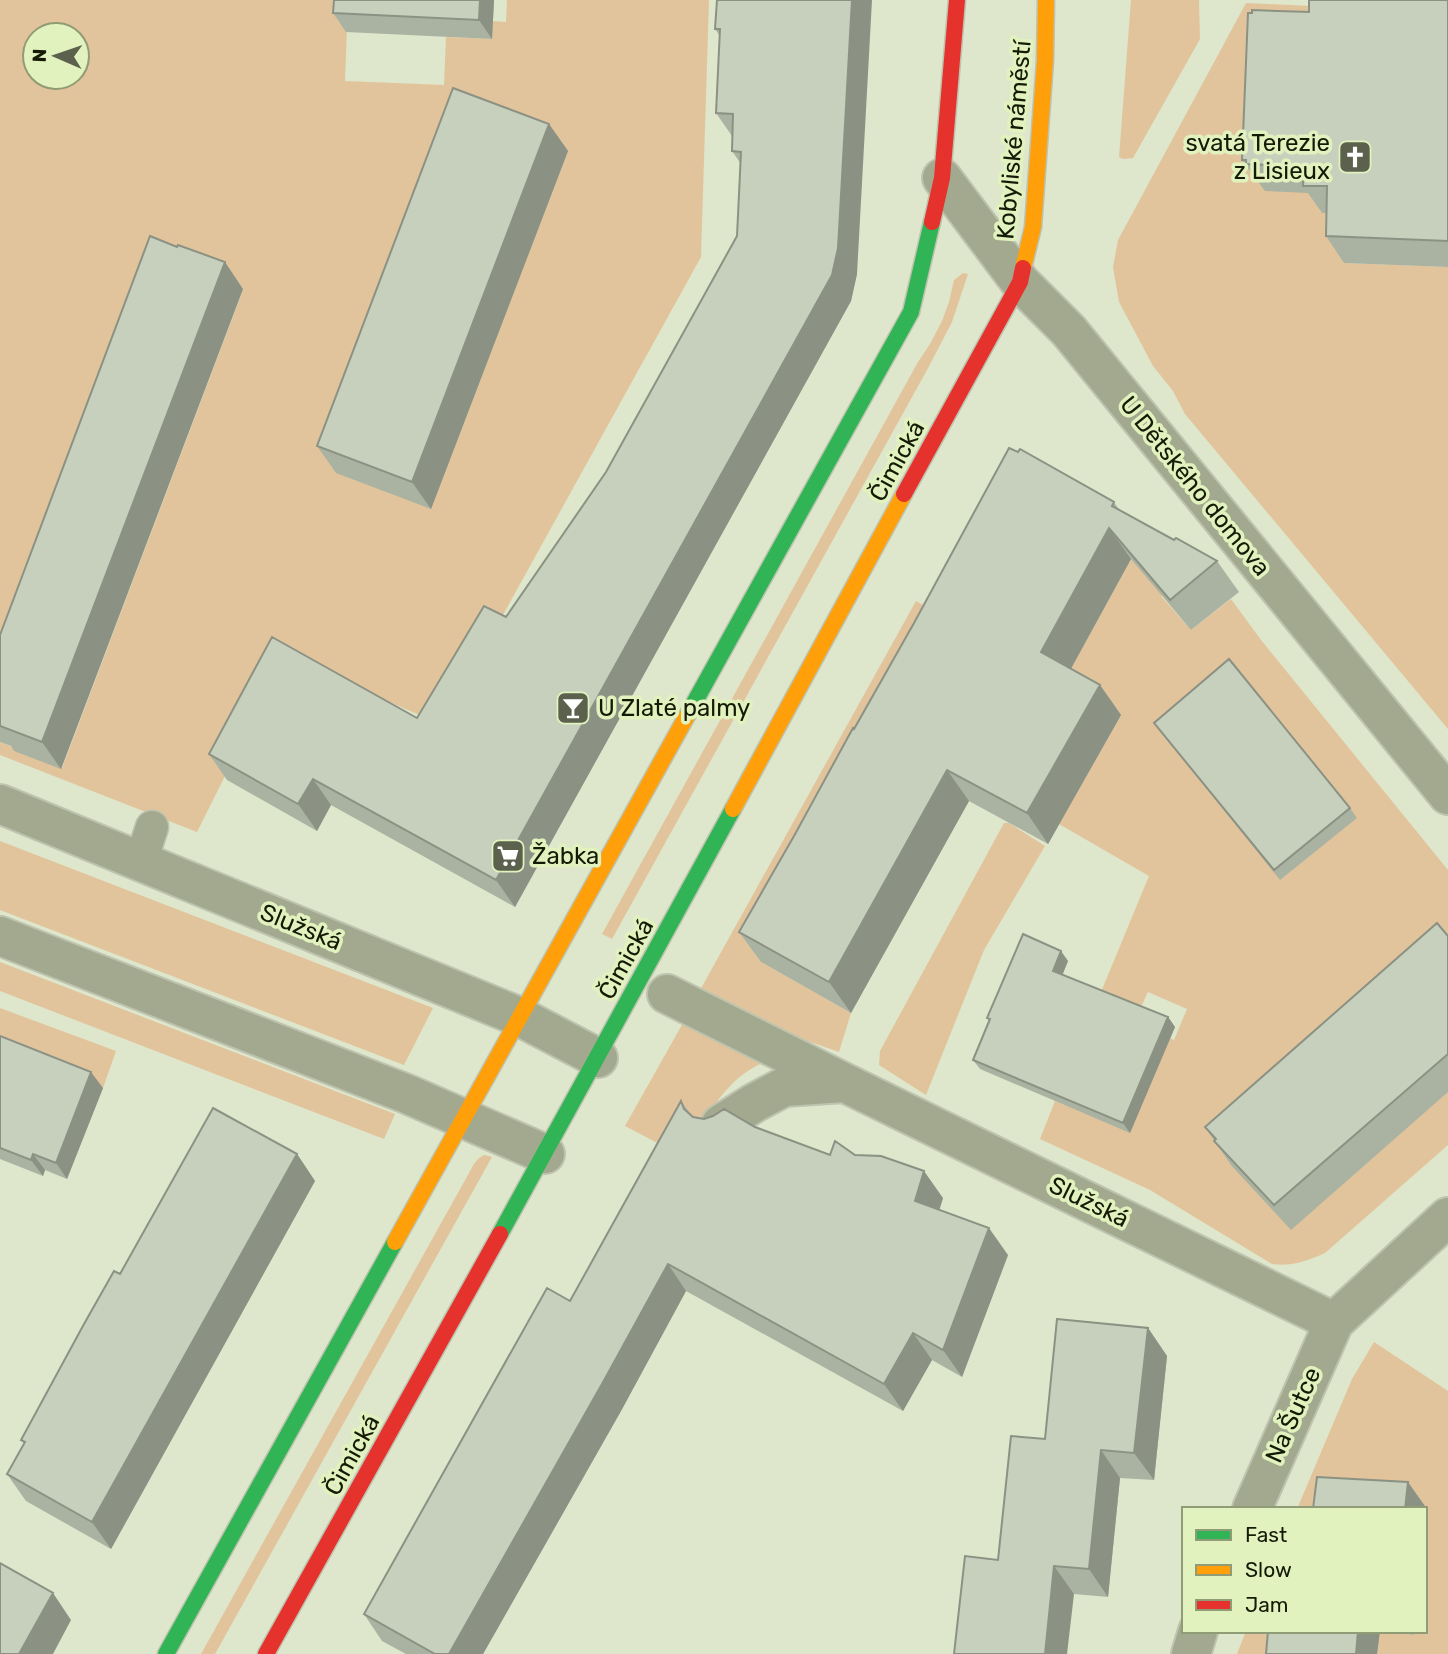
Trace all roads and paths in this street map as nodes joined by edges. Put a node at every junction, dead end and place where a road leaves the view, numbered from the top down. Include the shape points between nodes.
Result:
1 (957, 0) edge
2 (1046, 0) edge
3 (1059, 0) edge
4 (1045, 61) junction
5 (942, 178) junction
6 (1020, 282) junction
7 (1448, 795) edge
8 (0, 804) edge
9 (0, 936) edge
10 (667, 994) dead end
11 (520, 1017) junction
12 (598, 1058) junction
13 (845, 1083) junction
14 (464, 1118) junction
15 (720, 1124) edge
16 (545, 1154) junction
17 (1448, 1217) edge
18 (1334, 1322) junction
19 (1253, 1507) edge
20 (1197, 1633) edge
21 (166, 1654) edge
22 (267, 1654) edge
23 (1191, 1654) edge

1 - 5 main road
2 - 4 main road, Kobyliské náměstí
3 - 4 main road
4 - 6 main road, Kobyliské náměstí via 1033,227
5 - 6 street, U Dětského domova
5 - 11 main road via 911,312
6 - 7 street, U Dětského domova via 1069,331
6 - 12 main road, Čimická
8 - 11 street, Služská via 146,844
9 - 14 street
10 - 13 street, Služská
11 - 12 street, Služská
11 - 14 main road
12 - 16 main road, Čimická
13 - 15 street, Služská via 784,1087
13 - 18 street, Služská
14 - 16 street
14 - 21 main road
16 - 22 main road, Čimická
17 - 18 street
18 - 19 street, Na Šutce
20 - 23 street

